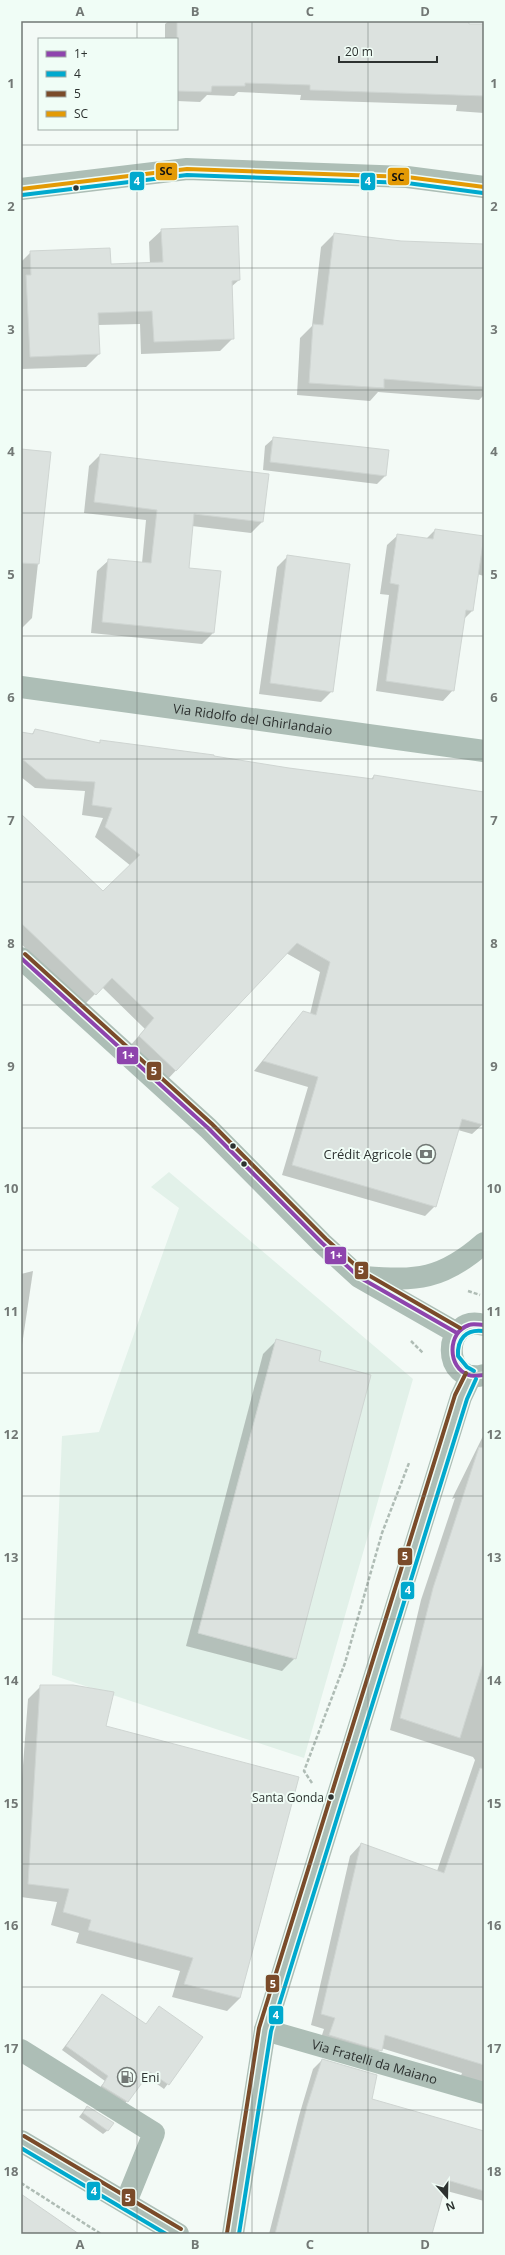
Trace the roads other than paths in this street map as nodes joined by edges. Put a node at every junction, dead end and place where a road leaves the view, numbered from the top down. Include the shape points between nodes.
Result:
1 (484, 187) edge
2 (21, 188) edge
3 (21, 688) edge
4 (484, 751) edge
5 (21, 958) edge
6 (484, 1242) edge
7 (359, 1277) junction
8 (484, 1325) edge
9 (457, 1332) junction
10 (478, 1375) edge
11 (265, 2030) junction
12 (21, 2050) edge
13 (484, 2093) edge
14 (21, 2141) edge
15 (126, 2202) junction
16 (178, 2234) edge
17 (233, 2234) edge

1 - 2 street via 407,177 187,169
3 - 4 street, Via Ridolfo del Ghirlandaio
5 - 7 street via 208,1128
6 - 7 street via 450,1268 430,1276 404,1280
7 - 9 street
8 - 9 street via 471,1325
9 - 10 street via 452,1341 452,1358 463,1372
10 - 11 street via 461,1397
11 - 13 street, Via Fratelli da Maiano
11 - 17 street
12 - 15 street via 154,2134
14 - 15 street
15 - 16 street

